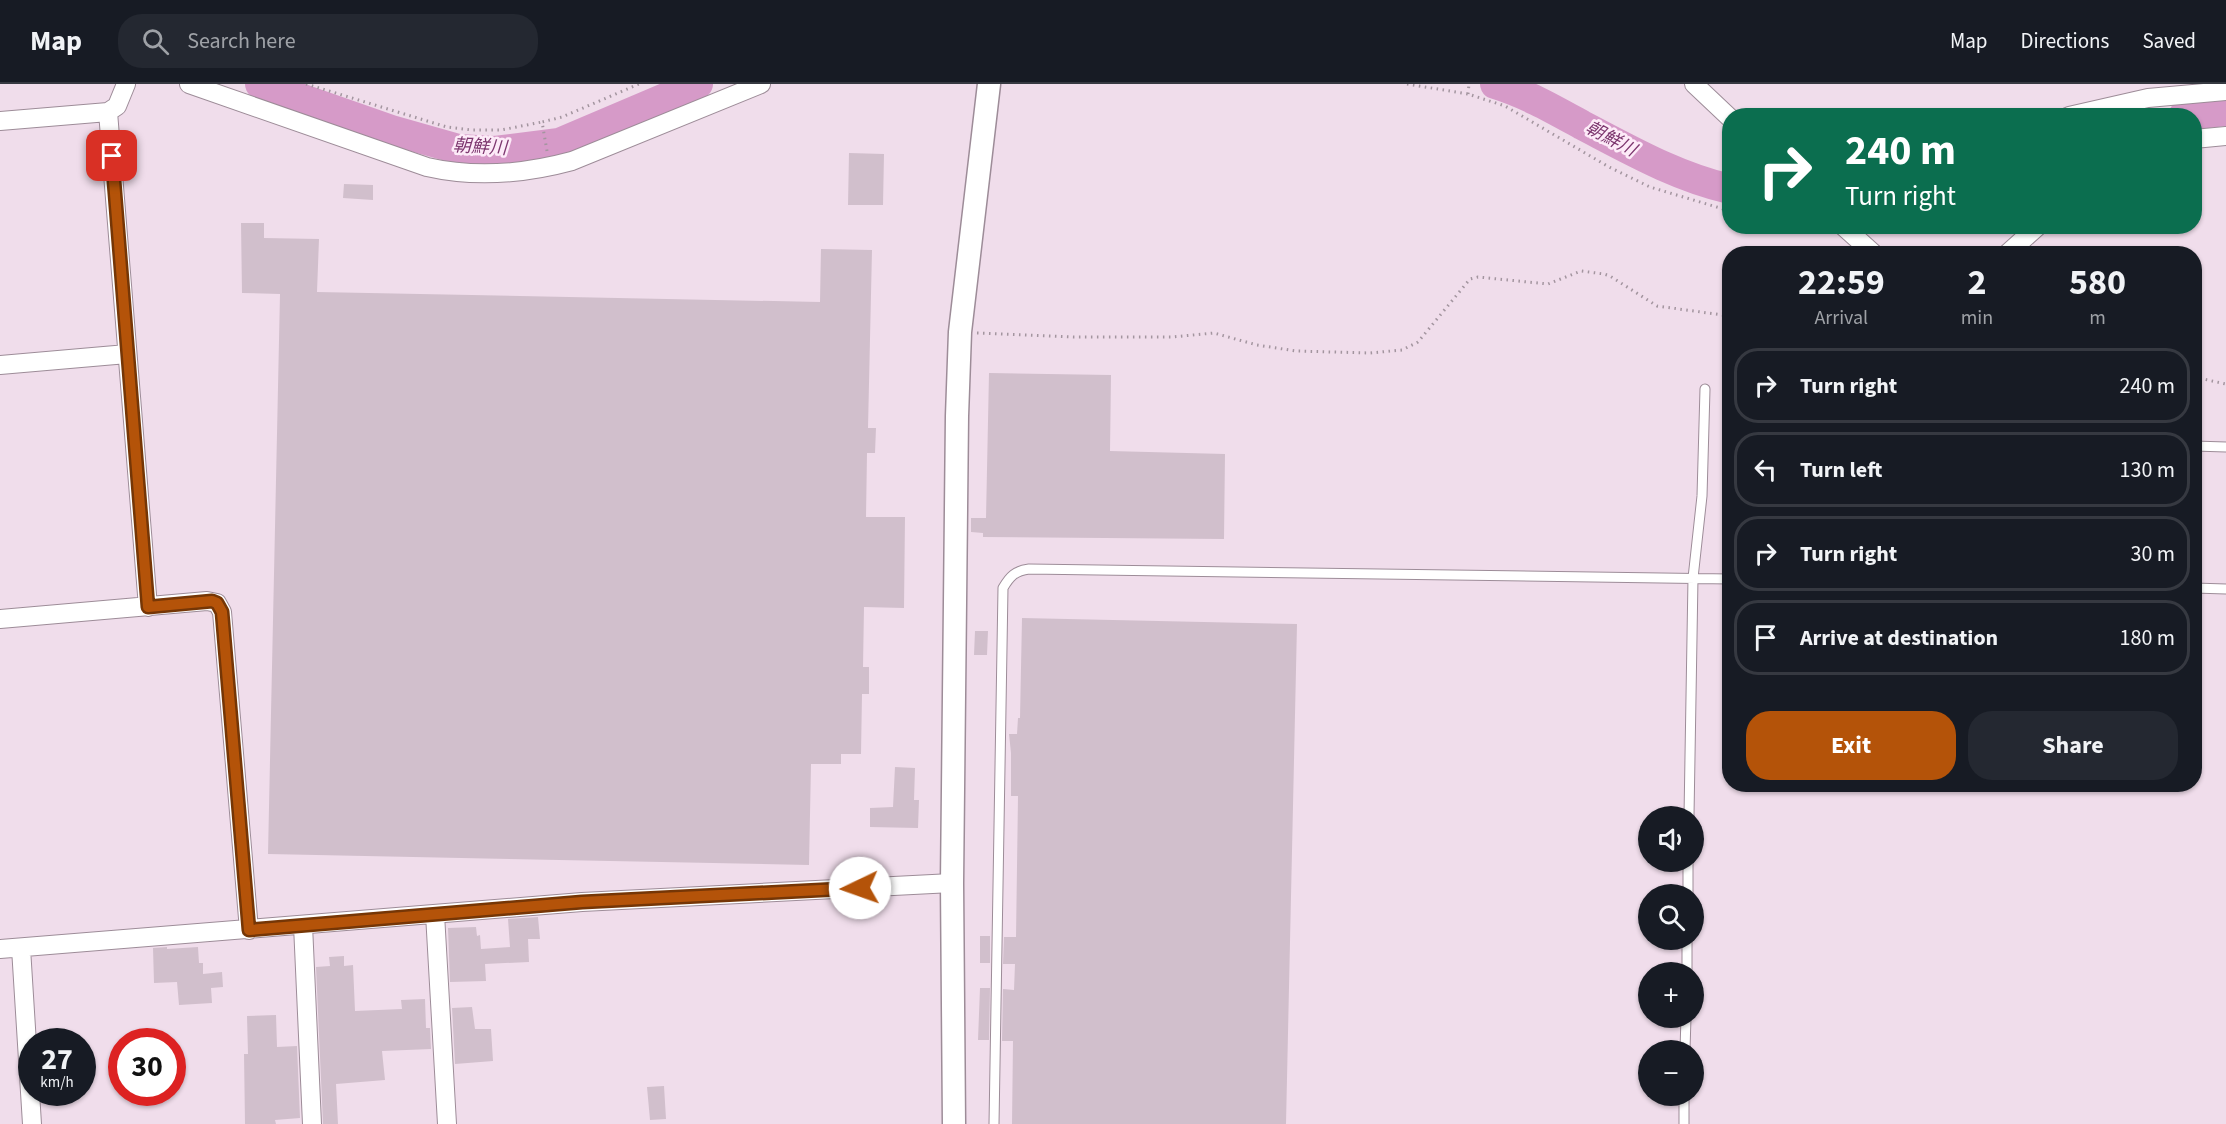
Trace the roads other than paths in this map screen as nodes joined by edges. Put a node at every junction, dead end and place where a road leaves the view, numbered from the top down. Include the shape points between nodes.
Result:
1 (126, 84) edge
2 (189, 84) edge
3 (761, 84) edge
4 (989, 84) edge
5 (1694, 84) edge
6 (2226, 91) edge
7 (2104, 108) edge
8 (1722, 110) edge
9 (108, 112) junction
10 (0, 121) edge
11 (2226, 136) edge
12 (2202, 138) edge
13 (1852, 234) edge
14 (2029, 234) edge
15 (1865, 246) edge
16 (2016, 246) edge
17 (127, 354) junction
18 (0, 364) edge
19 (1705, 389) dead end
20 (2202, 446) edge
21 (2226, 447) edge
22 (1693, 578) junction
23 (1722, 579) edge
24 (2202, 588) edge
25 (2226, 589) edge
26 (148, 607) junction
27 (0, 619) edge
28 (1689, 806) edge
29 (952, 883) junction
30 (435, 914) junction
31 (303, 925) junction
32 (249, 930) junction
33 (21, 948) junction
34 (0, 949) edge
35 (1684, 1106) edge
36 (32, 1124) edge
37 (312, 1124) edge
38 (447, 1124) edge
39 (954, 1124) edge
40 (994, 1124) edge
41 (1684, 1124) edge

1 - 9 street via 117,106
2 - 3 street via 427,166 448,172 488,174 515,173 572,161
4 - 29 street via 960,332
5 - 8 street
6 - 7 street via 2148,98
9 - 10 street
9 - 17 street
11 - 12 street
13 - 15 street
14 - 16 street
17 - 18 street
17 - 26 street
19 - 22 lane via 1702,496
20 - 21 lane
22 - 23 lane
22 - 28 lane
22 - 40 lane via 1040,570 1019,570 1011,576 1003,588
24 - 25 lane
26 - 27 street
26 - 32 street via 212,601 222,612
29 - 30 street via 582,902
29 - 39 street
30 - 31 street
30 - 38 street
31 - 32 street
31 - 37 street
32 - 33 street
33 - 34 street
33 - 36 street
35 - 41 lane

